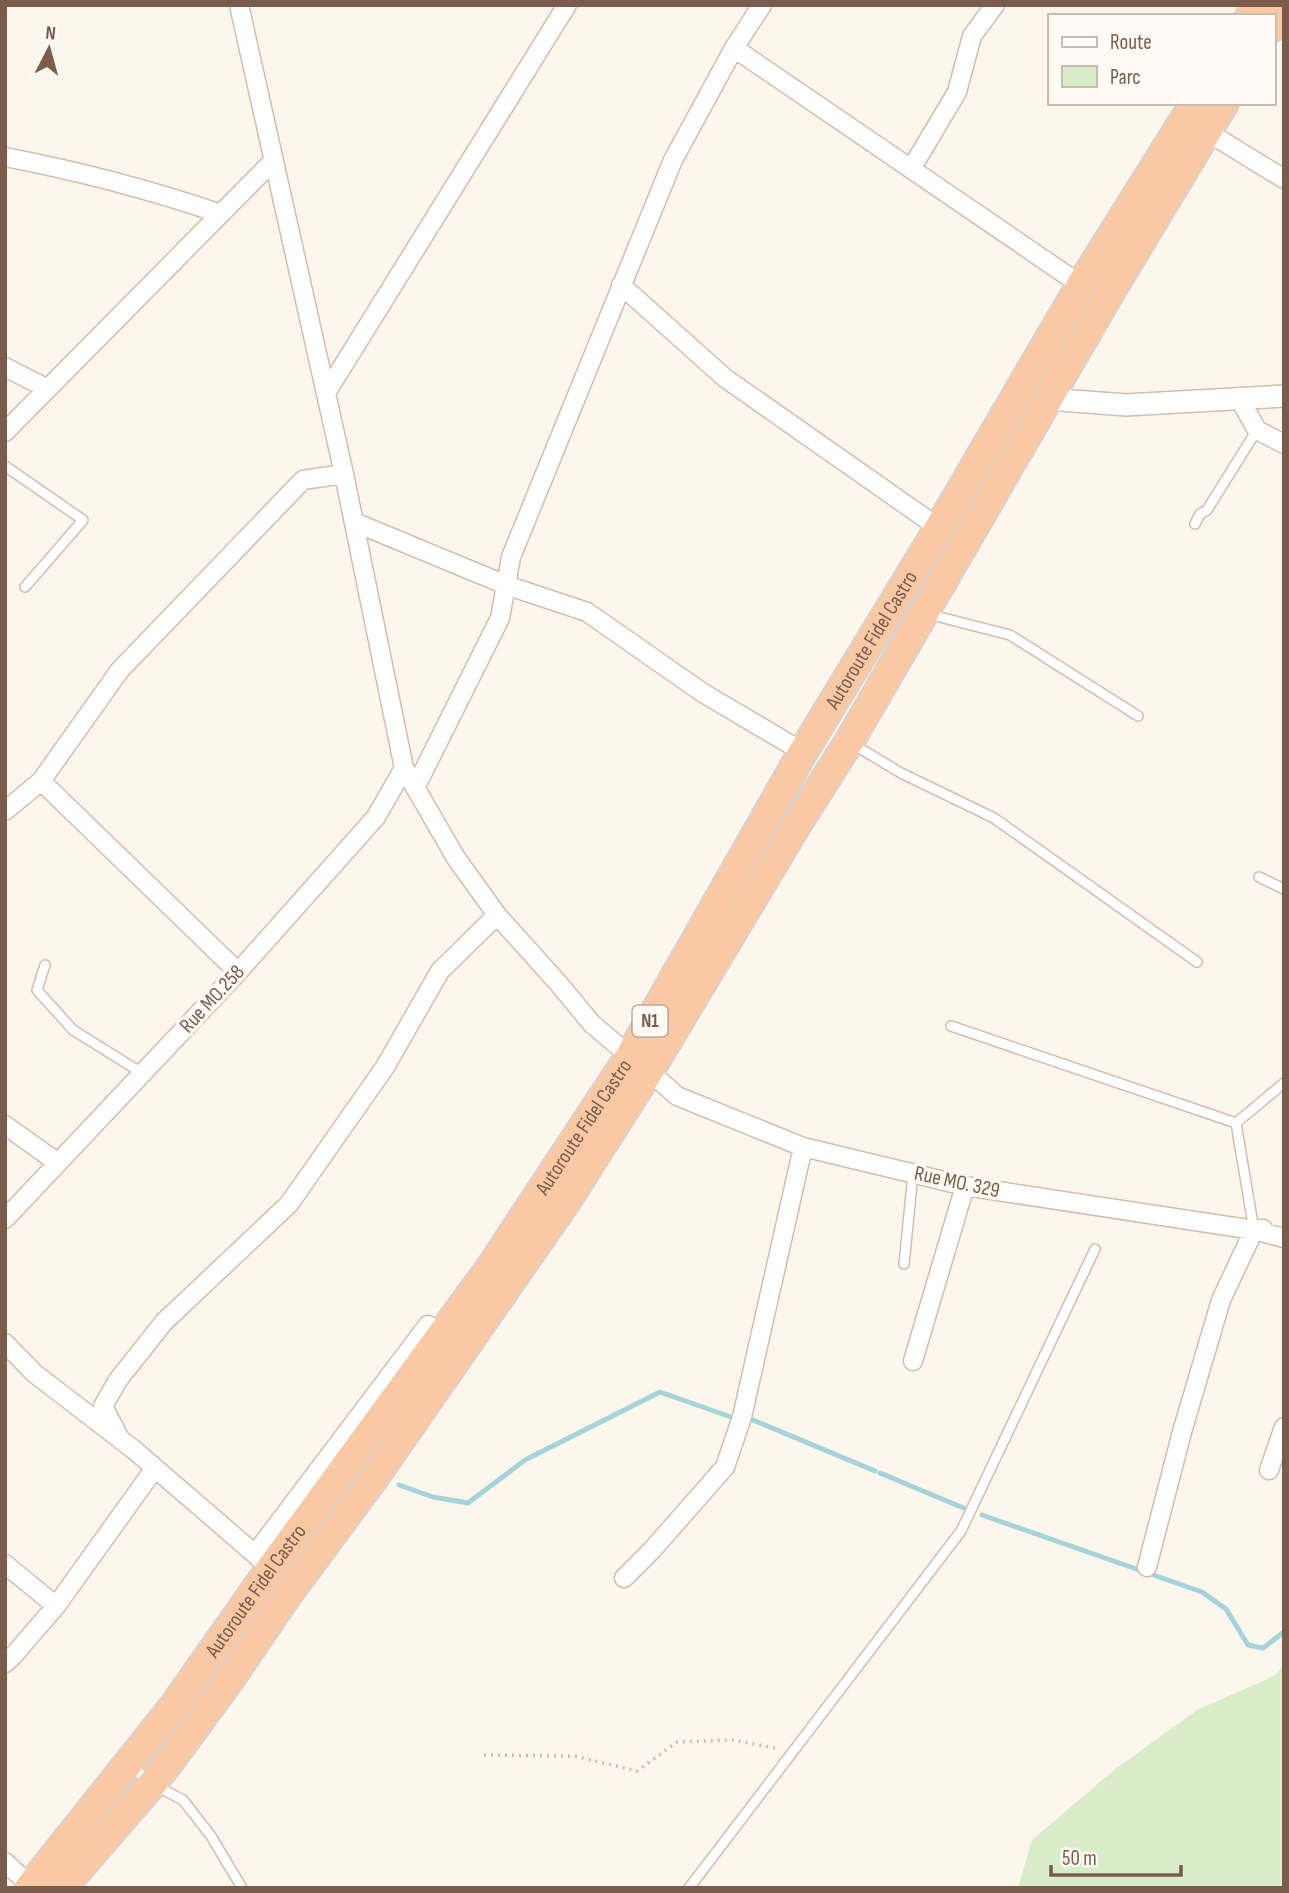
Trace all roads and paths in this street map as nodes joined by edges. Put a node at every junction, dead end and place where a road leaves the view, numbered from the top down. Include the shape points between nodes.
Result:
1 (239, 5) edge
2 (567, 5) edge
3 (762, 5) edge
4 (995, 5) edge
5 (734, 48) junction
6 (1194, 105) edge
7 (1223, 105) edge
8 (1206, 131) junction
9 (5, 157) edge
10 (274, 160) junction
11 (911, 169) junction
12 (1284, 179) edge
13 (221, 214) junction
14 (621, 285) junction
15 (1081, 285) junction
16 (5, 367) edge
17 (48, 389) junction
18 (326, 393) junction
19 (1284, 396) edge
20 (1239, 398) junction
21 (1048, 399) junction
22 (1257, 429) junction
23 (5, 432) edge
24 (1284, 444) edge
25 (5, 466) edge
26 (344, 474) junction
27 (354, 522) junction
28 (1195, 524) dead end
29 (939, 528) junction
30 (506, 585) junction
31 (25, 587) dead end
32 (923, 613) junction
33 (1138, 716) dead end
34 (849, 742) junction
35 (803, 752) junction
36 (404, 768) junction
37 (41, 781) junction
38 (415, 789) junction
39 (5, 811) edge
40 (1259, 877) dead end
41 (1284, 889) edge
42 (497, 915) junction
43 (1197, 962) dead end
44 (45, 965) dead end
45 (238, 972) junction
46 (951, 1026) dead end
47 (640, 1063) junction
48 (142, 1073) junction
49 (1284, 1083) edge
50 (1236, 1122) junction
51 (5, 1125) edge
52 (803, 1147) junction
53 (58, 1163) junction
54 (914, 1174) junction
55 (965, 1186) junction
56 (5, 1219) edge
57 (1284, 1229) edge
58 (1254, 1230) junction
59 (1284, 1238) edge
60 (1095, 1249) dead end
61 (904, 1264) dead end
62 (428, 1325) dead end
63 (5, 1343) edge
64 (912, 1361) dead end
65 (1284, 1427) edge
66 (120, 1439) junction
67 (155, 1468) junction
68 (1269, 1470) dead end
69 (263, 1561) junction
70 (5, 1564) edge
71 (1146, 1567) dead end
72 (624, 1578) dead end
73 (56, 1606) junction
74 (5, 1663) edge
75 (793, 1752) junction
76 (484, 1755) dead end
77 (128, 1764) junction
78 (152, 1784) junction
79 (5, 1862) edge
80 (30, 1887) edge
81 (62, 1888) edge
82 (242, 1888) edge
83 (689, 1888) edge

1 - 10 street, Rue MO. 329
2 - 18 street
3 - 5 street
4 - 11 street via 972,36 957,92
5 - 11 street
5 - 14 street via 673,160
6 - 15 highway, Autoroute Fidel Castro / N1
7 - 8 highway, Autoroute Fidel Castro / N1
8 - 12 street
8 - 21 highway, Autoroute Fidel Castro / N1
9 - 13 street
10 - 13 street
10 - 18 street, Rue MO. 329
11 - 15 street
13 - 17 street
14 - 29 street via 725,378
14 - 30 street via 511,557
15 - 29 highway, Autoroute Fidel Castro / N1
16 - 17 street
17 - 23 street
18 - 26 street, Rue MO. 329
19 - 20 street
20 - 21 street via 1126,405
20 - 22 street
21 - 32 highway, Autoroute Fidel Castro / N1
22 - 24 street
22 - 28 lane
25 - 31 lane via 83,520
26 - 27 street, Rue MO. 329
26 - 37 street via 303,480 120,670
27 - 30 street
27 - 36 street, Rue MO. 329
29 - 35 highway, Autoroute Fidel Castro / N1
30 - 35 street via 587,612 703,693
30 - 38 street via 500,618
32 - 33 lane via 1010,635
32 - 34 highway, Autoroute Fidel Castro / N1
34 - 43 lane via 994,818
34 - 47 highway, Autoroute Fidel Castro / N1
35 - 47 highway, Autoroute Fidel Castro / N1
36 - 38 street, Rue MO. 329
36 - 45 street, Rue MO.258 via 376,817
37 - 39 street
37 - 45 street
38 - 42 street, Rue MO. 329
40 - 41 lane
42 - 47 street, Rue MO. 329 via 592,1024
42 - 66 street via 440,971 385,1067 289,1203 164,1322 118,1380 103,1406
44 - 48 lane via 37,990 73,1030
45 - 48 street, Rue MO.258
46 - 50 lane
47 - 52 street, Rue MO. 329 via 677,1096
47 - 69 highway, Autoroute Fidel Castro / N1 via 491,1267
47 - 78 highway, Autoroute Fidel Castro / N1 via 567,1200
48 - 53 street, Rue MO.258
49 - 50 lane
50 - 58 lane
51 - 53 street
52 - 54 street, Rue MO. 329
52 - 72 street via 742,1417 725,1467
53 - 56 street, Rue MO.258
54 - 55 street, Rue MO. 329
54 - 61 lane
55 - 58 street, Rue MO. 329
55 - 64 street
57 - 58 street
58 - 59 street, Rue MO. 329
58 - 71 street via 1222,1300
60 - 75 lane via 961,1531
62 - 69 street
63 - 66 street via 34,1373
65 - 68 street
66 - 67 street
67 - 69 street
67 - 73 street
69 - 77 highway, Autoroute Fidel Castro / N1 via 174,1706
70 - 73 street
73 - 74 street
75 - 76 path via 733,1740 677,1742 637,1771 574,1756
75 - 83 lane
77 - 78 lane
77 - 80 highway, Autoroute Fidel Castro / N1
78 - 81 highway, Autoroute Fidel Castro / N1
78 - 82 lane via 183,1800
79 - 80 street

